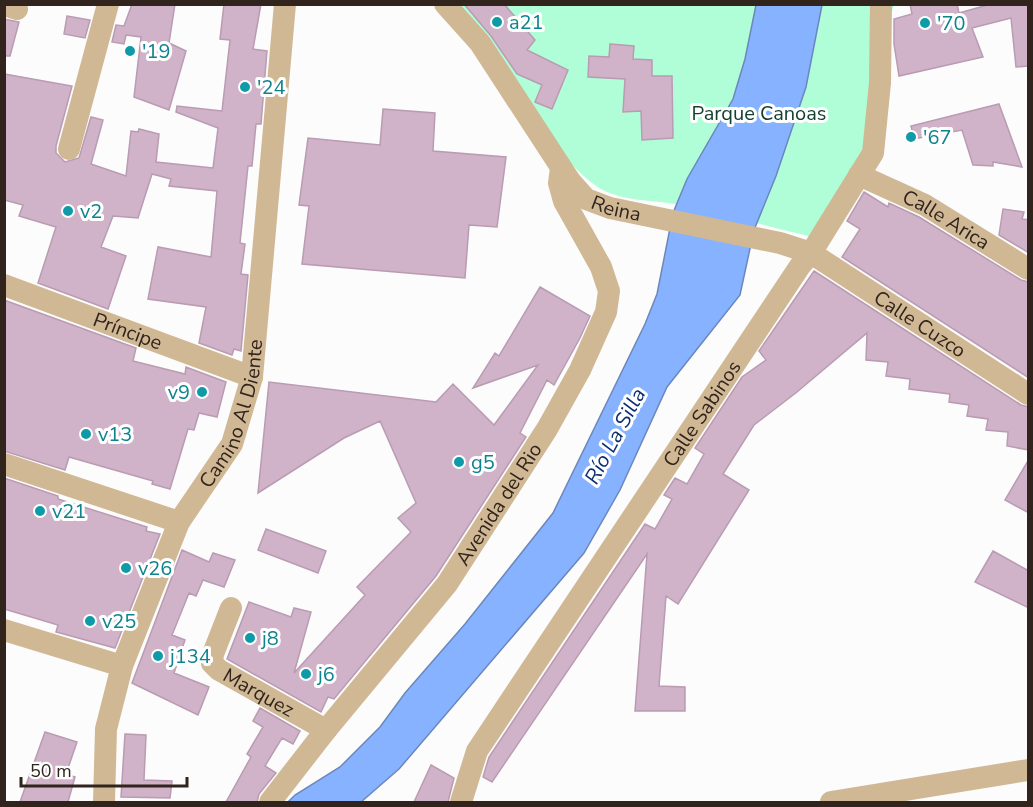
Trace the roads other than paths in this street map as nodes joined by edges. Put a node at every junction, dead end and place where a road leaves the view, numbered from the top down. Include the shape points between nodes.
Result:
1 (108, 4) edge
2 (285, 4) edge
3 (445, 4) edge
4 (881, 4) edge
5 (69, 148) dead end
6 (561, 168) junction
7 (859, 175) junction
8 (811, 253) junction
9 (1029, 269) edge
10 (4, 285) edge
11 (252, 377) junction
12 (1029, 394) edge
13 (4, 464) edge
14 (179, 522) junction
15 (231, 608) dead end
16 (4, 630) edge
17 (122, 666) junction
18 (326, 730) junction
19 (1029, 770) edge
20 (104, 802) edge
21 (270, 802) edge
22 (461, 802) edge
23 (831, 802) edge

1 - 5 street
2 - 11 street, Camino Al Diente
3 - 6 street, Reina via 480,43
4 - 7 street, Calle Sabinos via 880,83 873,153
6 - 8 street, Reina via 586,199 610,208
6 - 18 street, Avenida del Rio via 559,183 564,201 601,267 609,291 606,312 547,429 447,584
7 - 8 street, Calle Sabinos
7 - 9 street, Calle Arica via 925,204
8 - 12 street, Calle Cuzco
8 - 22 street, Calle Sabinos via 477,752
10 - 11 street, Príncipe
11 - 14 street, Camino Al Diente via 232,444
13 - 14 street
14 - 17 street, Camino Al Diente
15 - 18 street, Marquez via 212,663
16 - 17 street
17 - 20 street, Camino Al Diente via 106,729
18 - 21 street, Avenida del Rio
19 - 23 street

